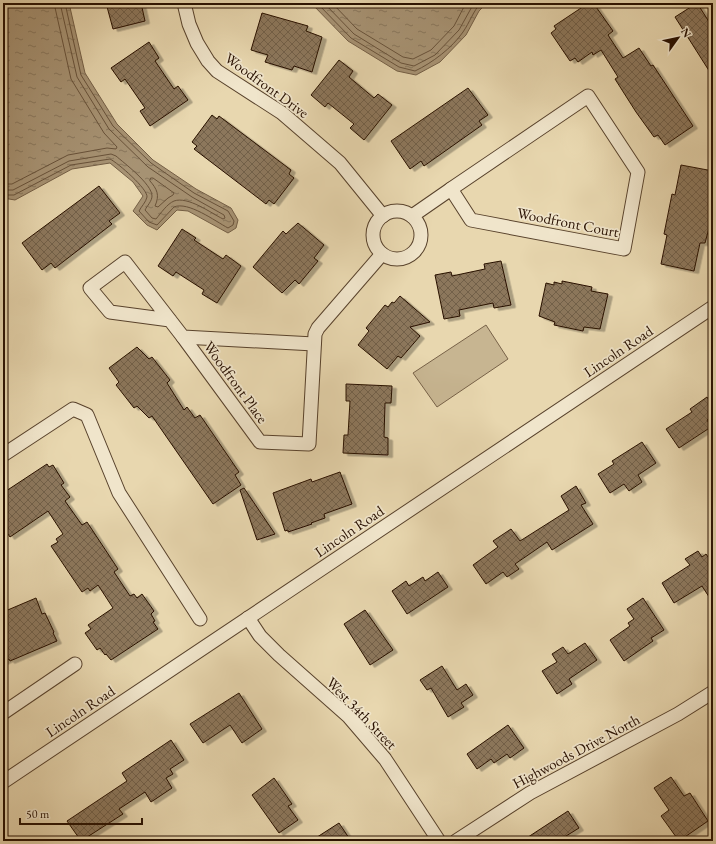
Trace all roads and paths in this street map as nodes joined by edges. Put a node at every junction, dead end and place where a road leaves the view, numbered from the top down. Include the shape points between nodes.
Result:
1 (184, 3) edge
2 (451, 189) junction
3 (383, 216) junction
4 (412, 216) junction
5 (382, 254) junction
6 (713, 307) edge
7 (170, 320) junction
8 (183, 337) junction
9 (314, 344) junction
10 (3, 455) edge
11 (248, 618) junction
12 (200, 619) dead end
13 (75, 664) dead end
14 (711, 697) edge
15 (3, 713) edge
16 (3, 782) edge
17 (439, 841) edge
18 (456, 841) edge

1 - 3 street, Woodfront Drive via 188,24 196,44 217,71 282,113 340,163
2 - 2 street, Woodfront Court via 588,96 638,172 624,249 471,220
2 - 4 street, Woodfront Court
3 - 4 street via 398,211
3 - 5 street via 378,220 374,231 375,244
4 - 5 street via 421,234 417,248 401,259
5 - 9 street, Woodfront Place via 318,328
6 - 11 street, Lincoln Road
7 - 7 street, Woodfront Place via 110,312 90,288 125,262
7 - 8 street, Woodfront Place
8 - 9 street, Woodfront Place
8 - 9 street, Woodfront Place via 260,442 309,444
10 - 12 street via 73,409 88,415 119,493
11 - 16 street, Lincoln Road
11 - 17 street, West 34th Street via 260,636 278,655 349,717 385,759
13 - 15 street
14 - 18 street, Highwoods Drive North via 530,793

